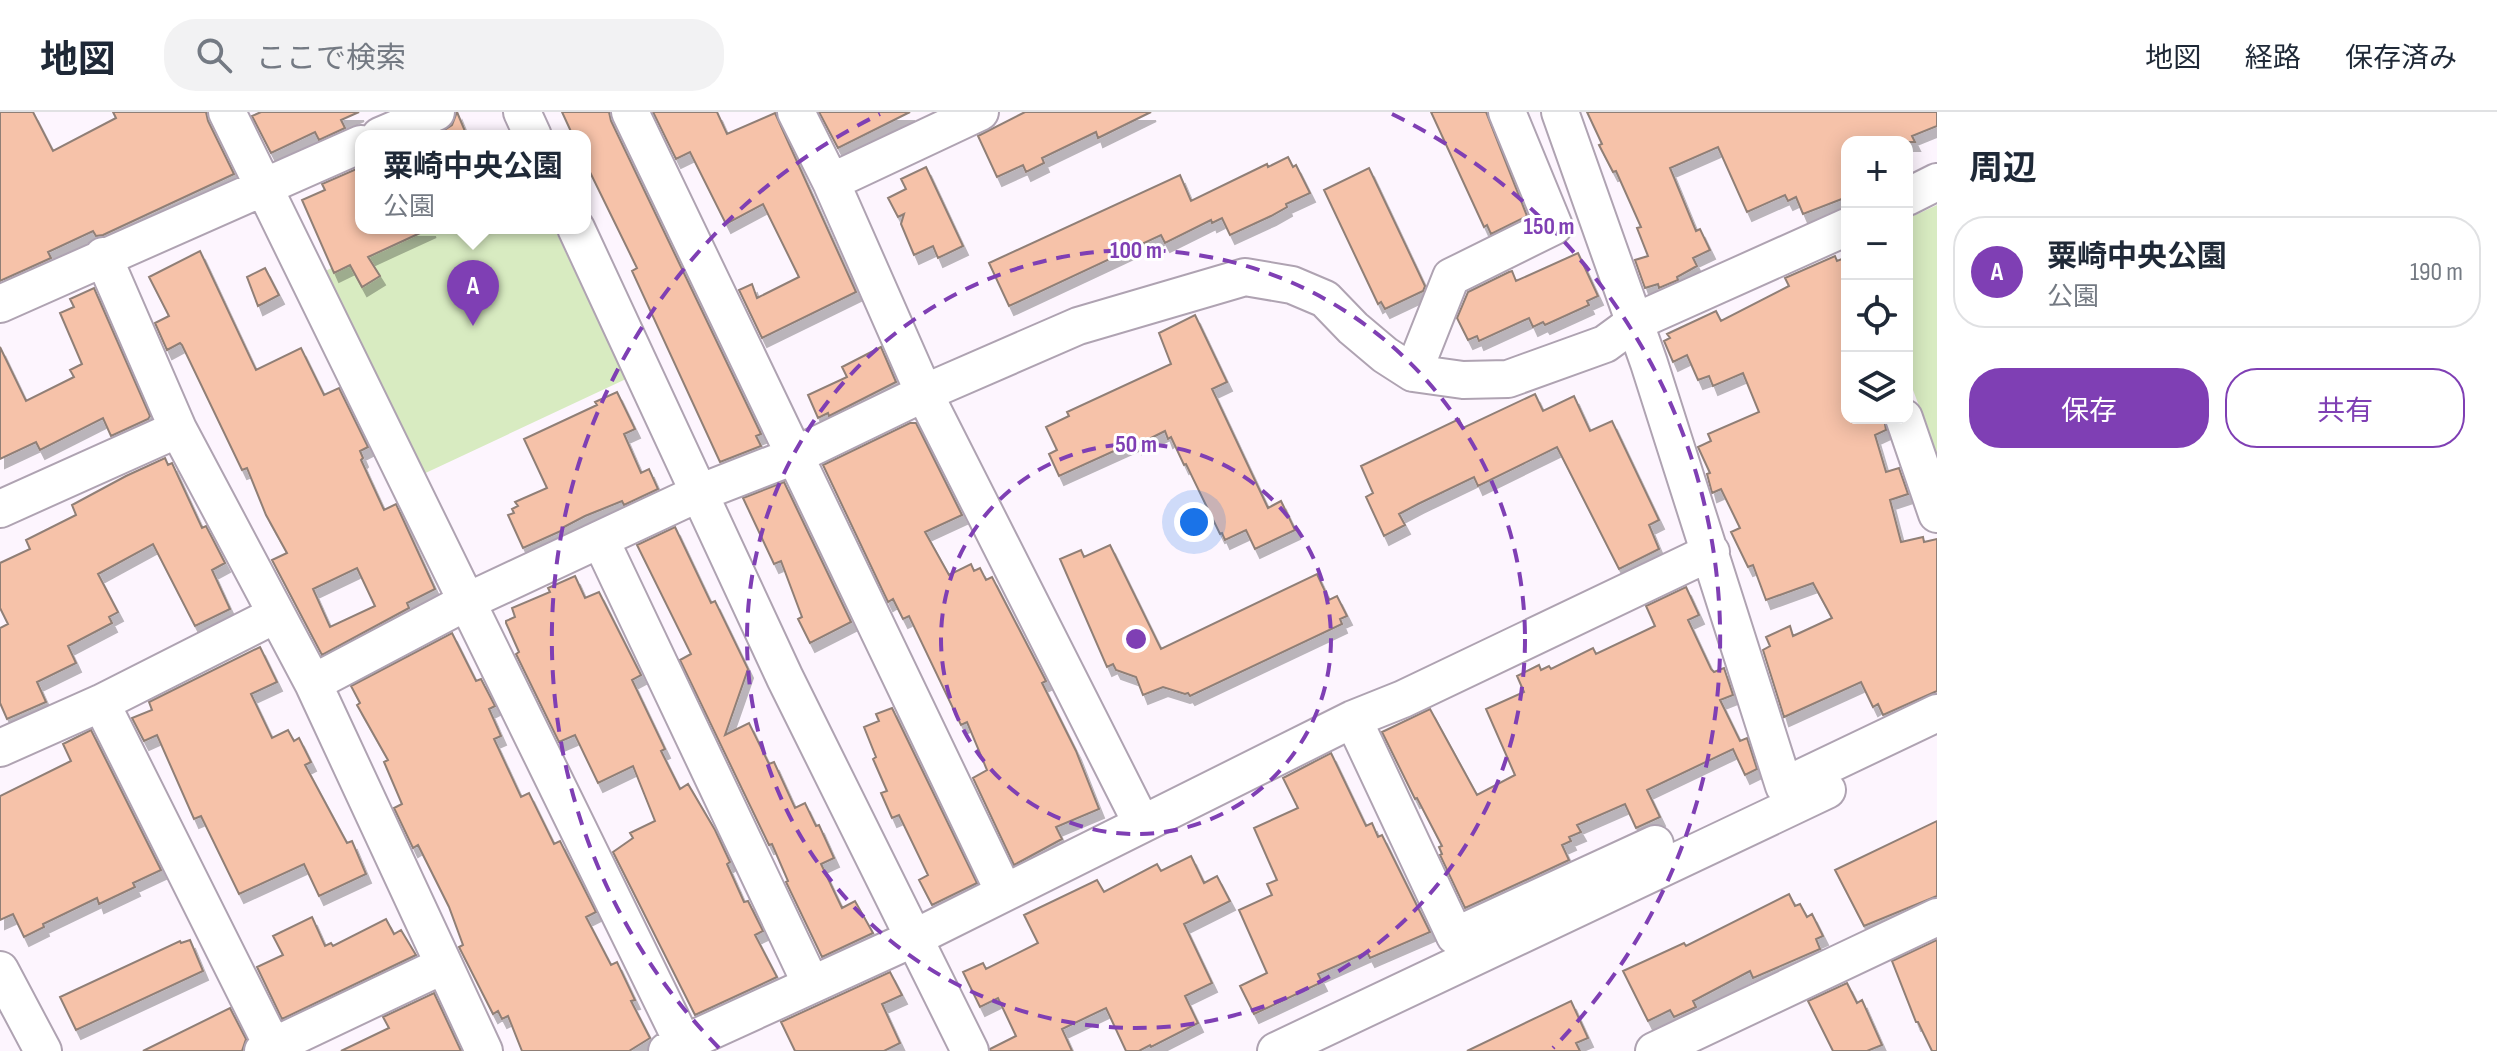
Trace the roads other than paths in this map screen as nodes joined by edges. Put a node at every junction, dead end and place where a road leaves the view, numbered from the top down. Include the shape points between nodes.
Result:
1 (227, 112) edge
2 (436, 112) edge
3 (630, 112) edge
4 (796, 112) edge
5 (980, 112) edge
6 (1507, 112) edge
7 (1560, 112) edge
8 (394, 130) edge
9 (355, 147) edge
10 (831, 182) junction
11 (1937, 182) edge
12 (262, 187) junction
13 (1913, 194) edge
14 (579, 234) edge
15 (1841, 239) edge
16 (103, 256) junction
17 (0, 304) edge
18 (1635, 322) junction
19 (1413, 373) junction
20 (924, 393) junction
21 (1906, 424) edge
22 (178, 429) junction
23 (794, 456) junction
24 (699, 493) junction
25 (0, 509) edge
26 (1937, 514) edge
27 (601, 541) junction
28 (1711, 552) junction
29 (468, 601) junction
30 (275, 615) junction
31 (313, 683) junction
32 (101, 703) junction
33 (1937, 713) edge
34 (1353, 719) junction
35 (1937, 738) edge
36 (0, 748) edge
37 (1784, 786) junction
38 (1142, 824) junction
39 (1004, 892) junction
40 (1937, 917) edge
41 (912, 939) junction
42 (444, 965) junction
43 (0, 970) edge
44 (811, 984) junction
45 (675, 1047) edge
46 (268, 1049) edge
47 (43, 1051) edge
48 (484, 1051) edge
49 (970, 1051) edge
50 (1276, 1051) edge
51 (1654, 1051) edge

1 - 12 street
2 - 8 street
3 - 23 street
4 - 10 street
5 - 10 street
6 - 19 street via 1554,226 1451,277
7 - 18 street
9 - 12 street
10 - 20 street
11 - 13 street
12 - 16 street
12 - 29 street
14 - 24 street
15 - 18 street
16 - 17 street
16 - 22 street
18 - 19 street via 1605,344 1508,379
18 - 28 street
19 - 20 street via 1385,355 1325,299 1292,285 1245,277 1078,326
20 - 23 street
20 - 38 street
21 - 26 street
22 - 25 street
22 - 30 street
23 - 24 street
23 - 39 street
24 - 27 street
24 - 41 street
27 - 29 street
27 - 44 street
28 - 34 street
28 - 37 street
29 - 31 street
29 - 45 street
30 - 31 street
30 - 32 street
31 - 42 street
32 - 36 street
32 - 46 street
33 - 37 street
34 - 37 street via 1455,936
34 - 38 street
35 - 50 street
38 - 39 street
39 - 41 street
40 - 51 street
41 - 44 street
41 - 49 street
42 - 46 street
42 - 48 street
43 - 47 street
44 - 45 street

